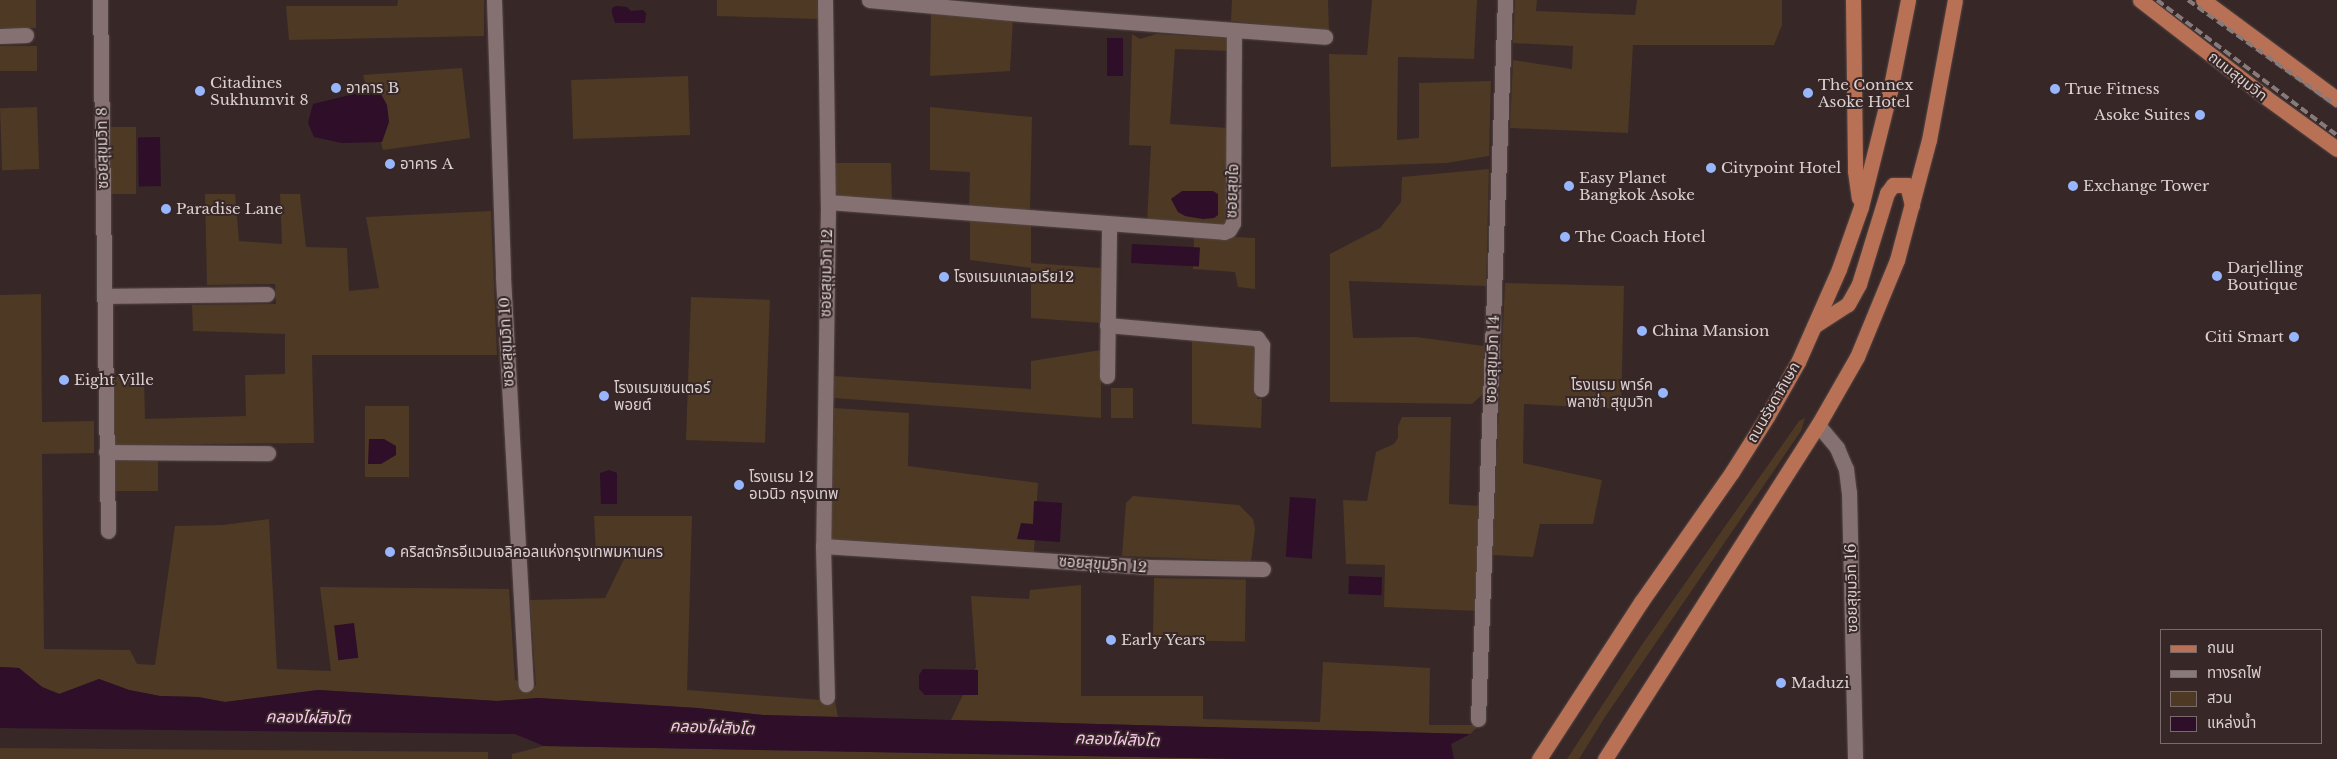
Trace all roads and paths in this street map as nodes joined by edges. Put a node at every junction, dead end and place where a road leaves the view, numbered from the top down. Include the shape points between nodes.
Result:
1 (100, 0) edge
2 (494, 0) edge
3 (824, 0) edge
4 (869, 0) edge
5 (1037, 0) edge
6 (1505, 0) edge
7 (1853, 0) edge
8 (1908, 0) edge
9 (1955, 0) edge
10 (2140, 0) edge
11 (2203, 0) edge
12 (1036, 15) junction
13 (1234, 30) junction
14 (26, 35) dead end
15 (0, 36) edge
16 (1325, 37) dead end
17 (2337, 99) edge
18 (2337, 149) edge
19 (828, 202) junction
20 (1912, 206) junction
21 (1861, 207) junction
22 (1109, 224) junction
23 (268, 294) dead end
24 (104, 296) junction
25 (1107, 325) junction
26 (1814, 326) junction
27 (1107, 376) dead end
28 (1261, 389) dead end
29 (1818, 425) junction
30 (106, 452) junction
31 (268, 453) dead end
32 (108, 531) dead end
33 (823, 546) junction
34 (1263, 569) dead end
35 (526, 684) dead end
36 (827, 697) dead end
37 (1478, 719) dead end
38 (1539, 759) edge
39 (1605, 759) edge
40 (1855, 759) edge

1 - 24 street, ซอยสุขุมวิท 8
2 - 35 street, ซอยสุขุมวิท 10 via 503,277
3 - 19 street, ซอยสุขุมวิท 12
4 - 12 street
5 - 12 street
6 - 37 street, ซอยสุขุมวิท 14
7 - 21 main road via 1856,171
8 - 21 main road, ถนนรัชดาภิเษก via 1890,91
9 - 20 main road via 1938,104
10 - 18 main road, ถนนสุขุมวิท
11 - 17 main road
12 - 13 street
13 - 16 street
13 - 22 street, ซอยสุขใจ via 1233,223 1229,230 1215,233
14 - 15 street
19 - 22 street, ซอยสุขใจ
19 - 33 street, ซอยสุขุมวิท 12
20 - 26 main road via 1907,185 1893,185 1887,192 1858,284 1848,304
20 - 29 main road via 1890,281 1857,357
21 - 26 main road, ถนนรัชดาภิเษก
22 - 25 street
23 - 24 street
24 - 30 street, ซอยสุขุมวิท 8
25 - 27 street
25 - 28 street via 1257,338 1262,345
26 - 38 main road, ถนนรัชดาภิเษก via 1768,416
29 - 39 main road
29 - 40 street, ซอยสุขุมวิท 16 via 1837,448 1846,469
30 - 31 street
30 - 32 street, ซอยสุขุมวิท 8
33 - 34 street, ซอยสุขุมวิท 12 via 1149,567
33 - 36 street, ซอยสุขุมวิท 12

